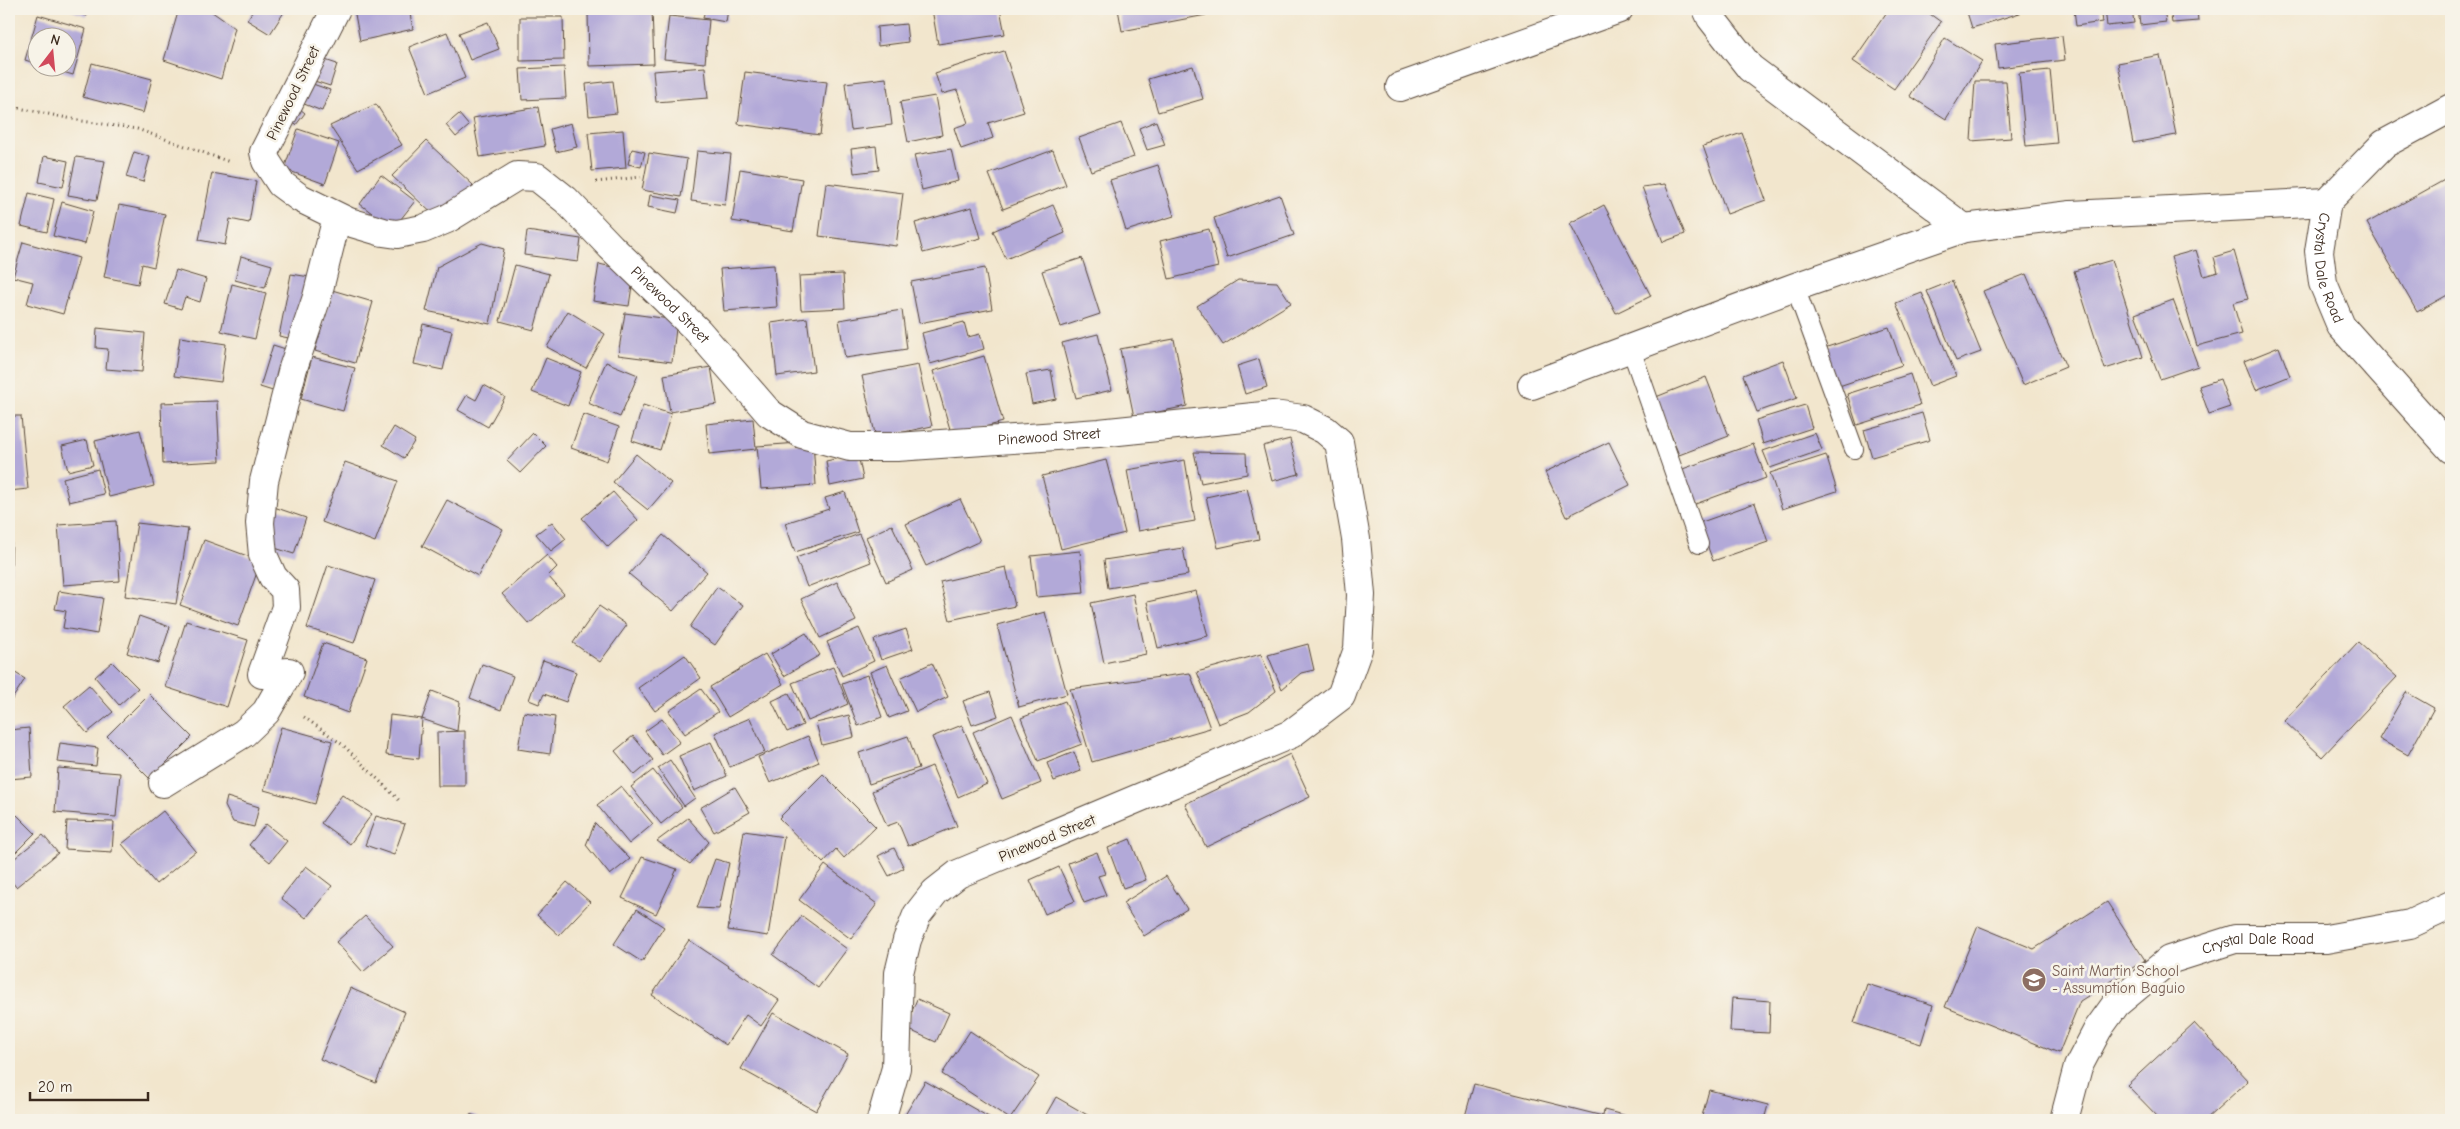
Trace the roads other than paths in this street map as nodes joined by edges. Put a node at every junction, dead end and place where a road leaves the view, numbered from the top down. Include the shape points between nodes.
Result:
1 (336, 9) edge
2 (1619, 9) edge
3 (1707, 9) edge
4 (1400, 87) dead end
5 (2451, 108) edge
6 (2327, 202) junction
7 (337, 217) junction
8 (1964, 228) junction
9 (1795, 287) junction
10 (1632, 349) junction
11 (1532, 385) dead end
12 (1854, 449) dead end
13 (2451, 449) edge
14 (1699, 544) dead end
15 (163, 783) dead end
16 (2451, 905) edge
17 (881, 1120) edge
18 (2064, 1120) edge

1 - 7 street, Pinewood Street via 264,152 281,184
2 - 4 street
3 - 8 street via 1750,68
5 - 6 street, Crystal Dale Road via 2384,144
6 - 8 street via 2071,215
6 - 13 street, Crystal Dale Road via 2319,250 2324,283 2341,326
7 - 15 street via 264,481 260,523 263,555 273,578 285,590 286,607 262,674 290,672 266,712 244,733
7 - 17 street, Pinewood Street via 383,232 411,233 447,219 517,176 536,177 566,200 698,331 769,412 802,434 850,447 897,447 1099,433 1273,415 1303,419 1325,430 1338,442 1356,540 1361,595 1358,649 1341,696 1291,734 958,874 935,892 917,915 899,973 896,1068
8 - 9 street
9 - 10 street
9 - 12 lane
10 - 11 street
10 - 14 lane
16 - 18 street, Crystal Dale Road via 2410,924 2326,939 2235,939 2169,960 2116,1004 2098,1029 2078,1067

